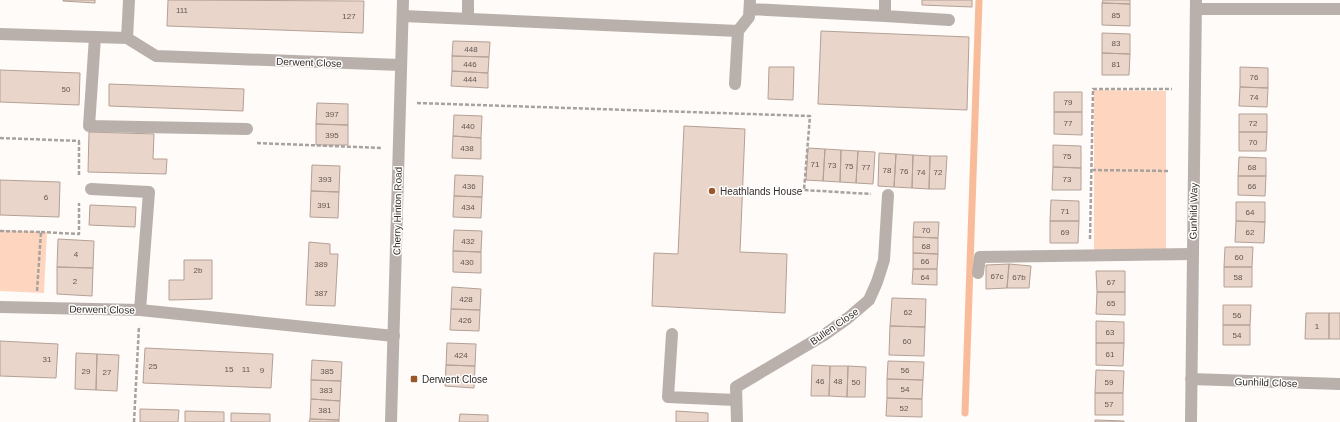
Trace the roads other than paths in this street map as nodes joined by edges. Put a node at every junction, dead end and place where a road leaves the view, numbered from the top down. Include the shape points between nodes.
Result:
1 (129, 0) edge
2 (403, 0) edge
3 (468, 0) edge
4 (886, 0) edge
5 (1196, 4) edge
6 (750, 5) edge
7 (1340, 8) edge
8 (403, 16) junction
9 (885, 16) junction
10 (468, 18) junction
11 (948, 20) dead end
12 (738, 31) junction
13 (0, 34) edge
14 (94, 37) junction
15 (127, 38) junction
16 (400, 65) junction
17 (735, 84) dead end
18 (247, 129) road end
19 (85, 189) road end
20 (888, 195) road end
21 (1192, 254) junction
22 (978, 273) dead end
23 (0, 307) edge
24 (140, 310) junction
25 (672, 334) dead end
26 (394, 336) junction
27 (1191, 379) junction
28 (1340, 384) edge
29 (735, 400) junction
30 (391, 422) edge
31 (737, 422) edge
32 (1191, 422) edge

1 - 15 street
2 - 8 street, Cherry Hinton Road
3 - 10 street
4 - 9 street
5 - 7 street
5 - 21 street, Gunhild Way
6 - 9 street
6 - 12 street via 749,17
8 - 10 street
8 - 16 street, Cherry Hinton Road
9 - 11 street
10 - 12 street
12 - 17 street
13 - 14 street
14 - 15 street
14 - 18 street via 89,126
15 - 16 street, Derwent Close via 156,56
16 - 26 street, Cherry Hinton Road
19 - 24 street via 149,192
20 - 29 street, Bullen Close via 884,260 869,300 824,335 736,387
21 - 22 street via 980,257
21 - 27 street, Gunhild Way
23 - 24 street, Derwent Close
24 - 26 street, Derwent Close
25 - 29 street via 668,397
26 - 30 street, Cherry Hinton Road
27 - 28 street, Gunhild Close
27 - 32 street, Gunhild Way
29 - 31 street, Bullen Close

